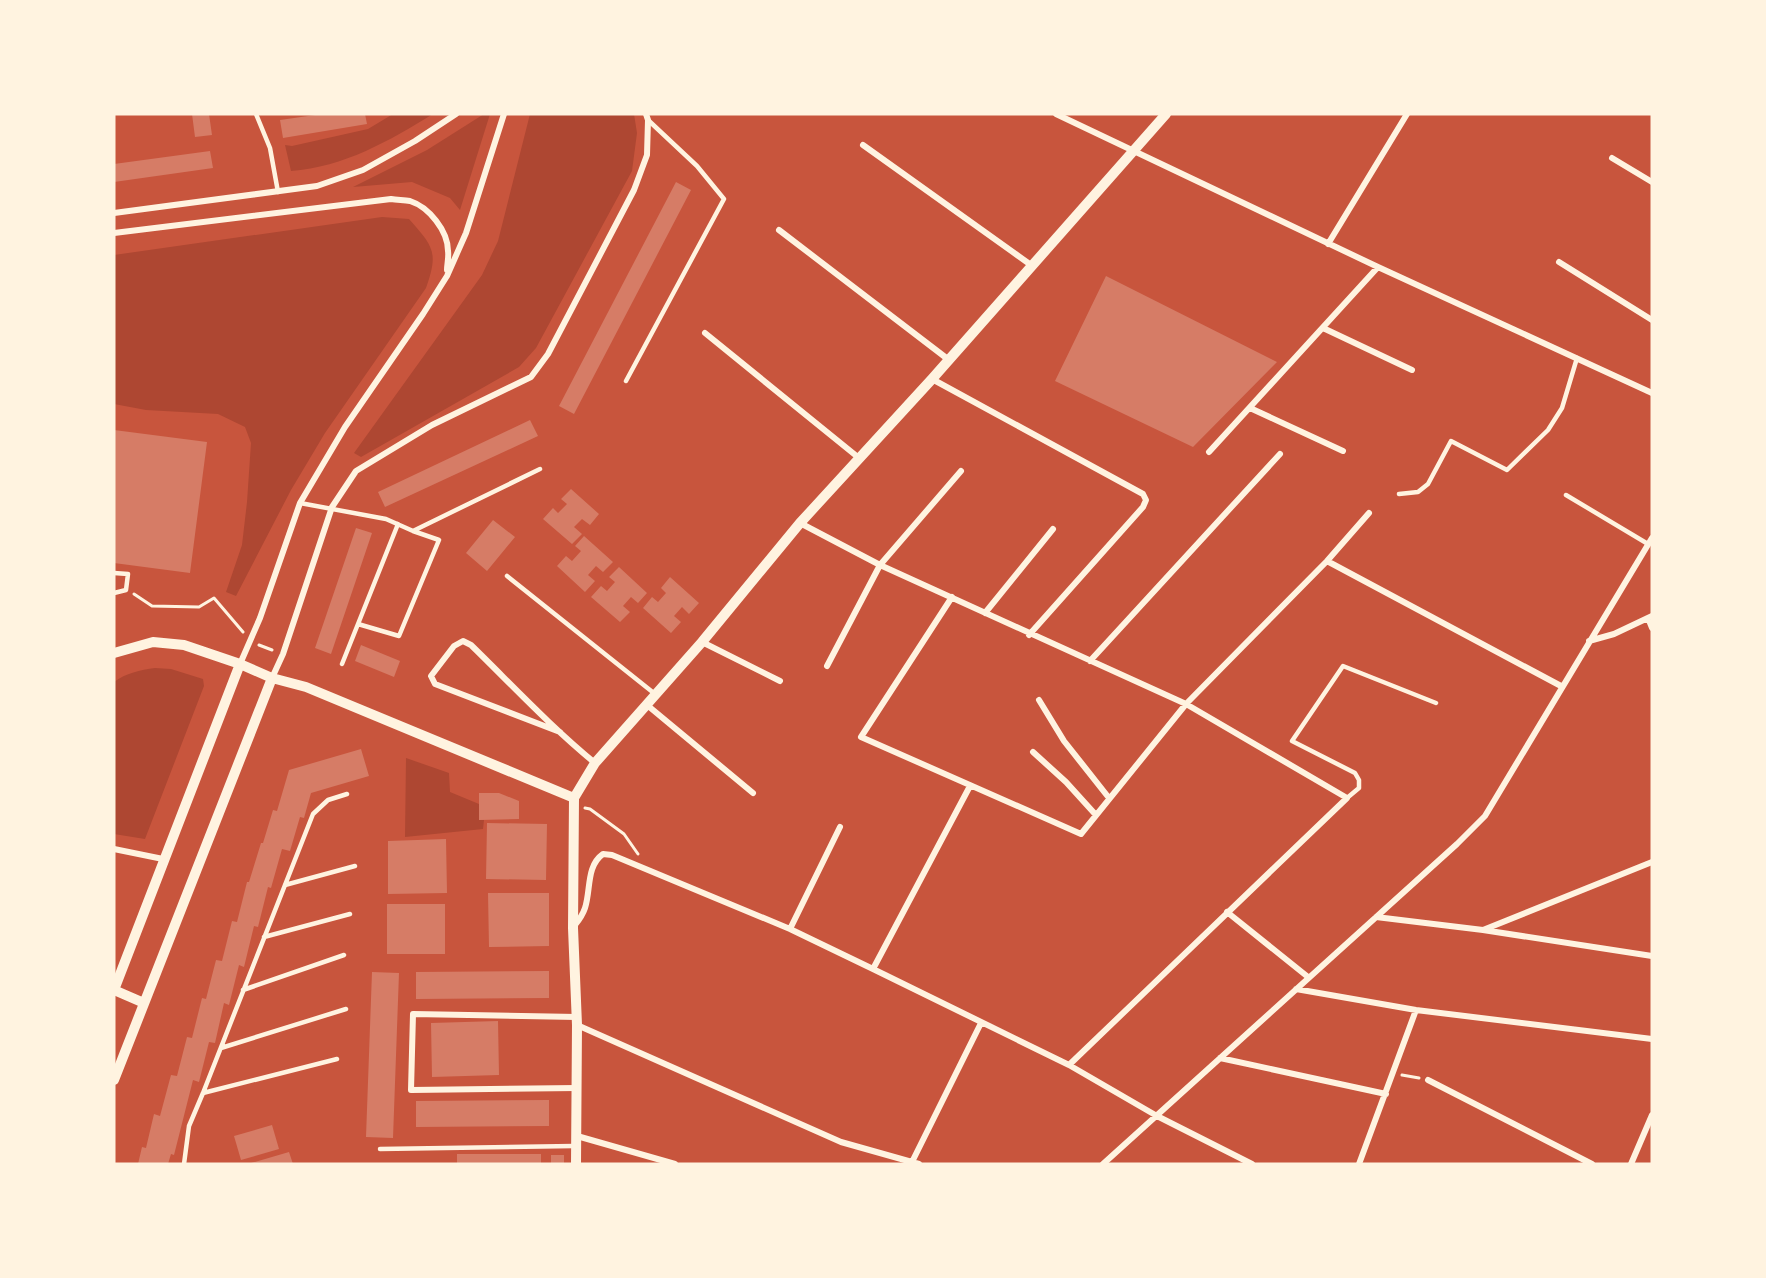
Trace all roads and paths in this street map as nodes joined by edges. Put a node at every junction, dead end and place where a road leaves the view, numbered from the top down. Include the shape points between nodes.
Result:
1 (256, 114) edge
2 (456, 114) edge
3 (504, 114) edge
4 (1056, 114) edge
5 (1166, 114) edge
6 (1407, 114) edge
7 (647, 117) edge
8 (863, 145) dead end
9 (1134, 150) junction
10 (1612, 158) dead end
11 (1652, 182) edge
12 (278, 192) junction
13 (114, 213) edge
14 (779, 230) dead end
15 (114, 233) edge
16 (1328, 244) junction
17 (1559, 262) dead end
18 (1031, 265) junction
19 (1378, 267) junction
20 (447, 276) junction
21 (1652, 320) edge
22 (1323, 328) junction
23 (705, 333) dead end
24 (1577, 358) junction
25 (949, 360) junction
26 (1412, 370) dead end
27 (932, 379) junction
28 (626, 381) dead end
29 (1652, 393) edge
30 (1250, 408) junction
31 (1343, 451) dead end
32 (1209, 453) dead end
33 (1280, 454) dead end
34 (859, 458) junction
35 (540, 470) dead end
36 (961, 471) dead end
37 (1398, 494) dead end
38 (1566, 495) dead end
39 (300, 503) junction
40 (332, 507) junction
41 (1369, 513) dead end
42 (800, 523) junction
43 (398, 524) junction
44 (1053, 529) dead end
45 (413, 531) junction
46 (1650, 541) edge
47 (1327, 561) junction
48 (880, 565) junction
49 (114, 573) edge
50 (507, 576) dead end
51 (126, 590) junction
52 (114, 593) edge
53 (952, 597) junction
54 (985, 613) junction
55 (1650, 617) edge
56 (358, 624) junction
57 (1652, 628) edge
58 (1029, 634) junction
59 (250, 641) junction
60 (1589, 641) junction
61 (702, 642) junction
62 (114, 653) edge
63 (283, 654) junction
64 (1090, 661) junction
65 (342, 663) dead end
66 (240, 664) junction
67 (827, 666) dead end
68 (272, 678) junction
69 (780, 681) dead end
70 (1561, 686) junction
71 (656, 695) junction
72 (1039, 700) dead end
73 (1436, 703) dead end
74 (1186, 704) junction
75 (647, 705) junction
76 (560, 732) junction
77 (1033, 752) dead end
78 (595, 763) junction
79 (970, 786) junction
80 (753, 793) dead end
81 (347, 794) dead end
82 (1110, 798) junction
83 (1347, 798) junction
84 (574, 802) junction
85 (1095, 814) junction
86 (840, 827) dead end
87 (114, 849) edge
88 (163, 860) junction
89 (1652, 862) edge
90 (355, 866) dead end
91 (647, 868) junction
92 (285, 885) junction
93 (1227, 912) junction
94 (350, 914) dead end
95 (1376, 916) junction
96 (573, 928) junction
97 (790, 930) junction
98 (1483, 930) junction
99 (264, 937) junction
100 (344, 955) dead end
101 (1652, 956) edge
102 (873, 969) junction
103 (1308, 977) junction
104 (1296, 989) junction
105 (114, 990) edge
106 (243, 990) junction
107 (144, 1003) junction
108 (346, 1009) dead end
109 (1416, 1010) junction
110 (577, 1021) junction
111 (981, 1023) junction
112 (1652, 1038) edge
113 (220, 1048) junction
114 (1220, 1058) junction
115 (337, 1059) dead end
116 (1069, 1065) junction
117 (1394, 1073) junction
118 (114, 1080) edge
119 (1428, 1080) joint
120 (577, 1088) junction
121 (203, 1093) junction
122 (1386, 1094) junction
123 (1652, 1115) edge
124 (1157, 1116) junction
125 (577, 1141) junction
126 (380, 1149) dead end
127 (916, 1163) edge
128 (184, 1164) edge
129 (576, 1164) edge
130 (675, 1164) edge
131 (1103, 1164) edge
132 (1252, 1164) edge
133 (1359, 1164) edge
134 (1592, 1164) edge
135 (1631, 1164) edge

1 - 12 lane via 270,148
2 - 12 street via 363,170 317,186
3 - 20 street via 466,233
4 - 9 street
5 - 9 street
6 - 16 street
7 - 28 lane via 724,199
7 - 40 street via 647,155 634,190 548,354 531,377 432,425 356,471
8 - 18 street
9 - 16 street
9 - 18 street
10 - 11 street
12 - 13 street
14 - 25 street
15 - 20 street via 391,199 410,201 425,209 444,234
16 - 19 street
17 - 21 street
18 - 25 street
19 - 22 street
19 - 24 street
20 - 39 street via 345,427
22 - 26 street
22 - 30 street
23 - 34 street
24 - 29 street
24 - 37 lane via 1562,408 1548,430 1507,470 1451,441 1428,483 1418,492
25 - 27 street
27 - 34 street
27 - 58 street via 1143,494 1146,500
30 - 31 street
30 - 32 street
33 - 64 street
34 - 42 street
35 - 45 lane
36 - 48 street
38 - 46 lane
39 - 40 lane
39 - 59 street
40 - 43 lane
40 - 63 street
41 - 47 street
42 - 48 street
42 - 61 street
43 - 45 lane
43 - 56 lane
44 - 54 street
45 - 56 lane via 439,540 399,636
46 - 60 street
47 - 70 street
47 - 74 street
48 - 53 street
48 - 67 street
49 - 51 lane via 128,574
50 - 71 lane
51 - 52 lane
51 - 59 path via 152,606 199,607 214,598
53 - 54 street
53 - 79 street via 861,737
54 - 58 street
55 - 57 street
55 - 60 street
56 - 65 lane
58 - 64 street
59 - 63 path
59 - 66 street
60 - 70 street
61 - 69 street
61 - 71 street
62 - 66 street via 153,642 184,645
63 - 68 street
64 - 74 street
66 - 68 street
66 - 88 street
68 - 84 street via 306,687
68 - 107 street
70 - 95 street via 1485,816
71 - 75 street
72 - 82 street via 1064,741
73 - 83 lane via 1343,666 1292,741 1355,773 1359,788
74 - 82 street
74 - 83 street
75 - 78 street
75 - 80 street
76 - 76 street via 435,684 431,676 454,646 463,641
76 - 78 street
77 - 85 street
78 - 84 street
79 - 85 street via 1081,834
79 - 102 street
81 - 92 lane via 328,800 313,814
82 - 85 street
83 - 93 street
84 - 91 path via 624,834
84 - 96 street
86 - 97 street
87 - 88 street
88 - 105 street
89 - 98 street
90 - 92 lane
91 - 96 street via 612,855 603,854 596,859 585,910
91 - 97 street
92 - 99 lane
93 - 103 street
93 - 116 street
94 - 99 lane
95 - 98 street
95 - 103 street
96 - 110 street
97 - 102 street
98 - 101 street
99 - 106 lane
100 - 106 lane
102 - 111 street
103 - 104 street
104 - 109 street
104 - 114 street
105 - 107 street
106 - 113 lane
107 - 118 street
108 - 113 lane
109 - 112 street
109 - 117 street
110 - 120 street
110 - 120 street via 413,1014 411,1090
110 - 127 street via 841,1142
111 - 116 street
111 - 127 street
113 - 121 lane
114 - 122 street
114 - 124 street
115 - 121 lane
116 - 124 street
117 - 119 path
117 - 122 street
119 - 134 street
120 - 125 street
121 - 128 lane via 189,1126
122 - 133 street
123 - 135 street
124 - 131 street
124 - 132 street
125 - 126 lane
125 - 129 street
125 - 130 street

